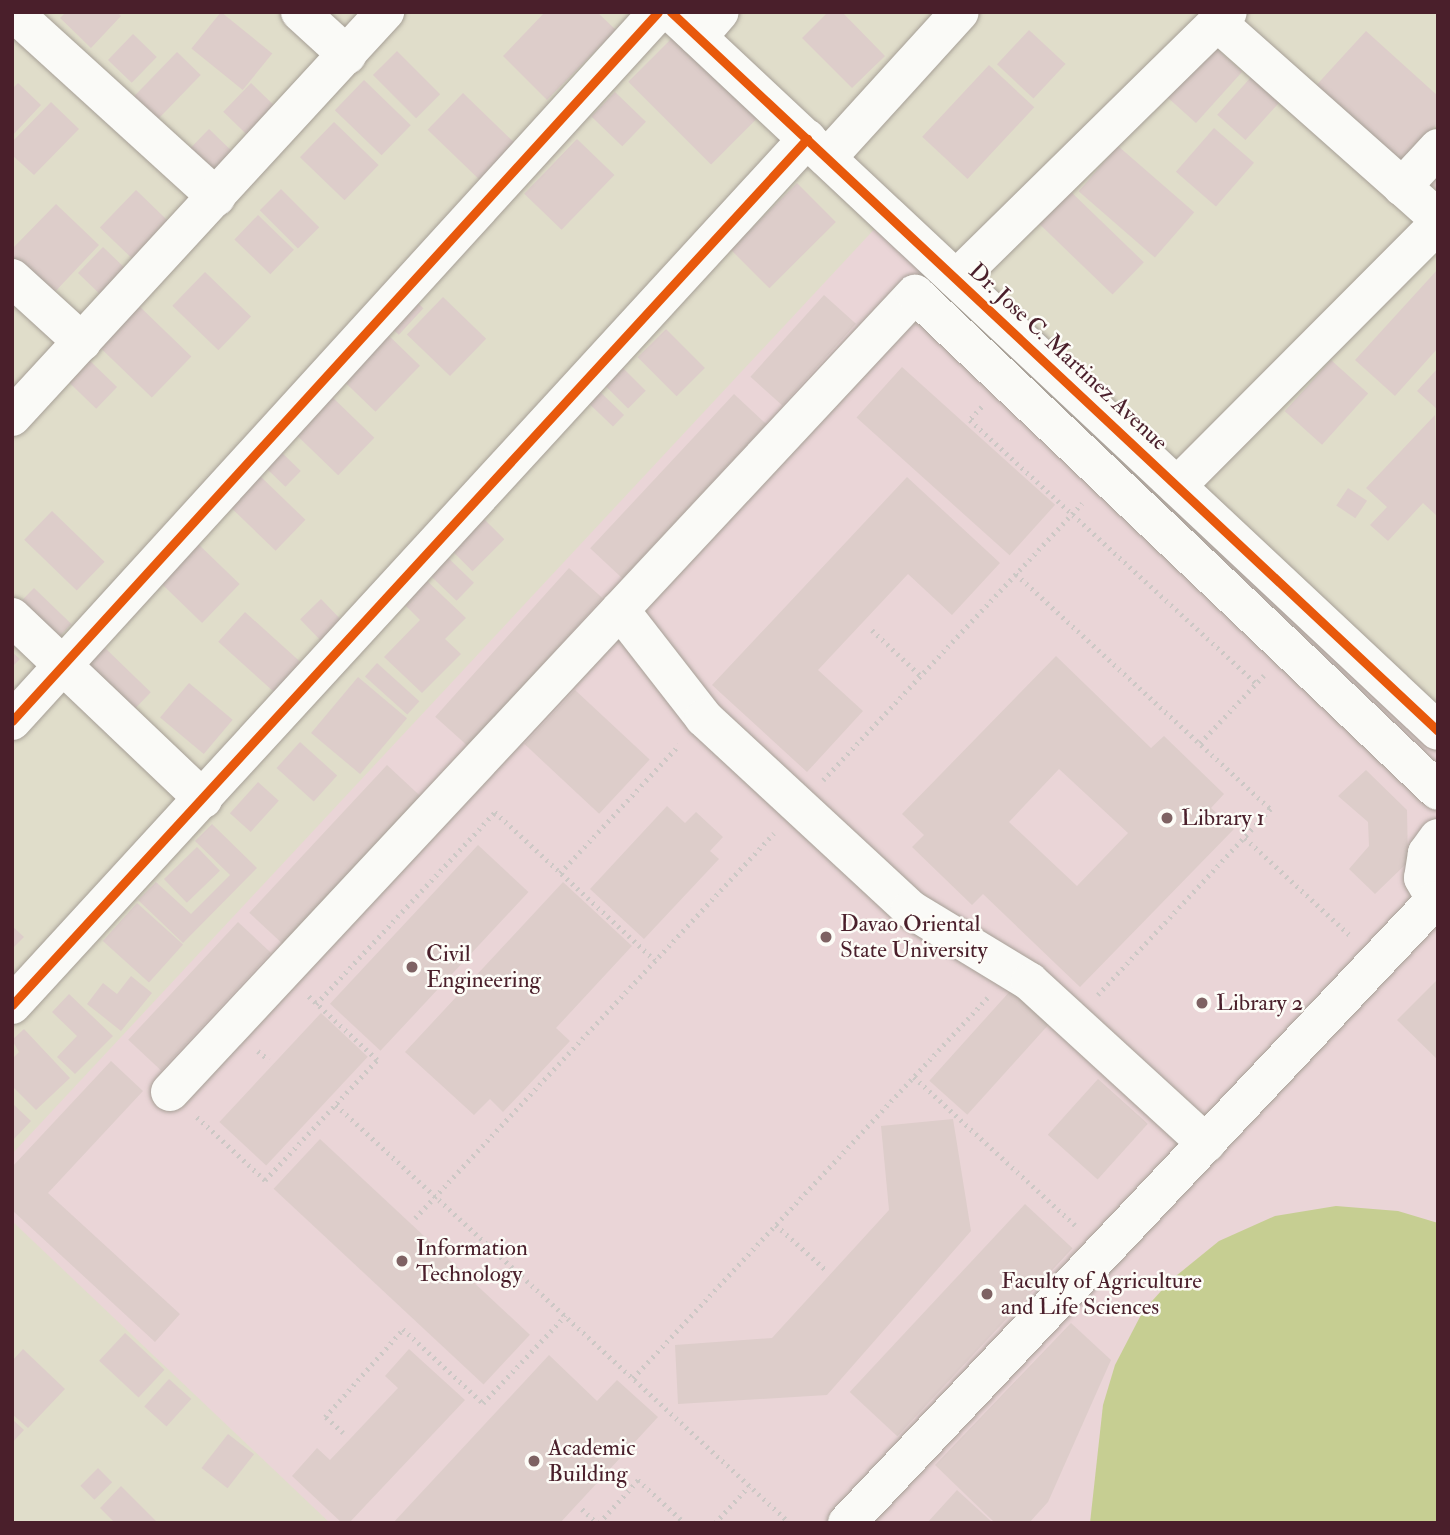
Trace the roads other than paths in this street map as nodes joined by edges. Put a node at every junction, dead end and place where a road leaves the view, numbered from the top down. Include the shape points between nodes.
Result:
1 (13, 12) edge
2 (300, 12) edge
3 (385, 12) edge
4 (658, 12) edge
5 (960, 12) edge
6 (1223, 17) edge
7 (696, 21) edge
8 (347, 55) junction
9 (1438, 148) edge
10 (817, 149) junction
11 (1402, 187) junction
12 (216, 197) junction
13 (1438, 218) edge
14 (1438, 224) edge
15 (12, 278) edge
16 (956, 279) junction
17 (82, 342) junction
18 (1030, 349) junction
19 (1007, 381) junction
20 (12, 417) edge
21 (1177, 486) junction
22 (620, 610) junction
23 (12, 617) edge
24 (63, 666) junction
25 (12, 721) edge
26 (1438, 731) edge
27 (1438, 791) edge
28 (203, 799) junction
29 (1438, 838) edge
30 (1436, 903) edge
31 (12, 1005) edge
32 (170, 1092) road end
33 (1206, 1143) junction
34 (847, 1523) edge

1 - 12 street
2 - 8 street
3 - 8 street
4 - 24 street
5 - 10 street
6 - 11 street
6 - 16 street
7 - 10 street, Dr. Jose C. Martinez Avenue
8 - 12 street
9 - 11 street
10 - 16 street, Dr. Jose C. Martinez Avenue
10 - 28 street
11 - 13 street
12 - 17 street
14 - 21 street
15 - 17 street
16 - 18 street, Dr. Jose C. Martinez Avenue
17 - 20 street
18 - 19 street
18 - 21 street, Dr. Jose C. Martinez Avenue
19 - 22 street via 915,294
19 - 27 street
21 - 26 street, Dr. Jose C. Martinez Avenue
22 - 32 street
22 - 33 street via 705,718 910,909 1013,970
23 - 24 street
24 - 25 street
24 - 28 street
28 - 31 street
29 - 30 street via 1423,866
30 - 33 street
33 - 34 street

